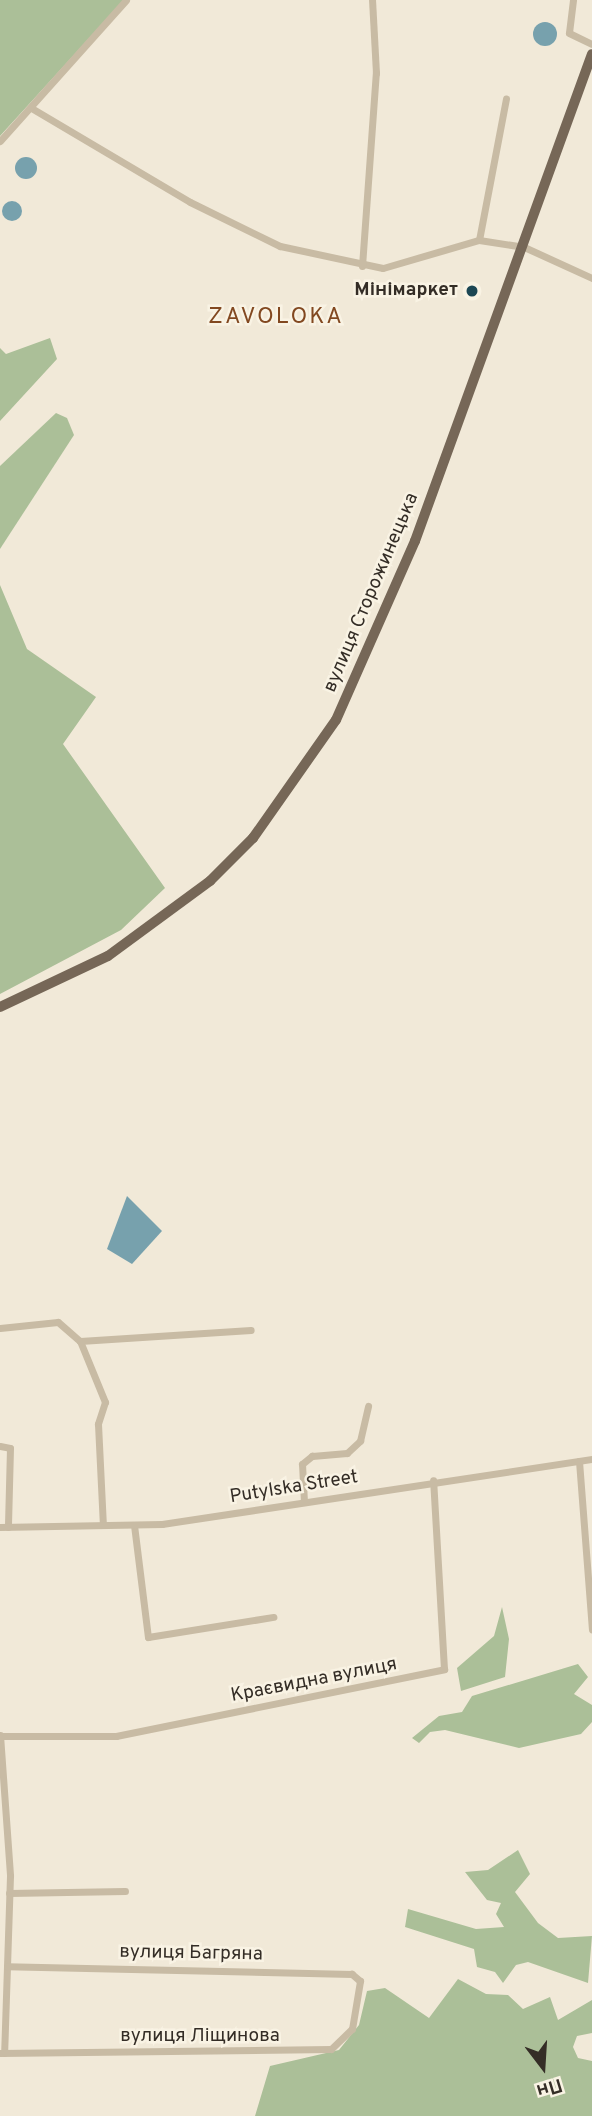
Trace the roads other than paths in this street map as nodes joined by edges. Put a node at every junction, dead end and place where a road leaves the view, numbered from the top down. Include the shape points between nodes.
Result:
1 (126, 0) edge
2 (372, 0) edge
3 (573, 0) edge
4 (592, 44) edge
5 (592, 54) edge
6 (506, 99) dead end
7 (33, 109) junction
8 (0, 141) edge
9 (479, 240) junction
10 (524, 247) junction
11 (362, 266) junction
12 (592, 278) edge
13 (0, 1007) edge
14 (0, 1328) edge
15 (251, 1330) dead end
16 (80, 1341) junction
17 (368, 1406) dead end
18 (0, 1446) edge
19 (592, 1459) edge
20 (579, 1461) junction
21 (433, 1480) junction
22 (304, 1502) junction
23 (103, 1525) junction
24 (134, 1525) junction
25 (4, 1527) edge
26 (273, 1617) dead end
27 (592, 1629) edge
28 (0, 1736) edge
29 (0, 1862) edge
30 (9, 1863) junction
31 (125, 1891) dead end
32 (9, 1893) junction
33 (7, 1966) junction
34 (358, 1992) joint
35 (2, 2053) edge

1 - 7 street
2 - 11 street via 376,73
3 - 4 street via 569,33
5 - 10 main road, вулиця Сторожинецька
6 - 9 street
7 - 8 street
7 - 11 street via 245,232
9 - 10 street
9 - 11 street via 407,265
10 - 12 street
10 - 13 main road, вулиця Сторожинецька via 376,636 337,720 296,781 253,838 170,914 108,956
14 - 16 street via 58,1322
15 - 16 street
16 - 23 street via 105,1402 98,1424
17 - 22 street via 360,1441 347,1453 312,1456 302,1464
18 - 25 street via 10,1448
19 - 20 street, Putylska Street
20 - 21 street, Putylska Street
20 - 27 street
21 - 22 street, Putylska Street
21 - 28 street, Краєвидна вулиця via 444,1669 116,1737
22 - 24 street, Putylska Street
23 - 24 street, Putylska Street
23 - 25 street, Putylska Street
24 - 26 street via 148,1637
28 - 30 street
29 - 30 street
30 - 32 street
31 - 32 street
32 - 33 street
33 - 34 street, вулиця Багряна via 352,1974 360,1979
33 - 35 street
34 - 35 street, вулиця Ліщинова via 352,2029 331,2049

